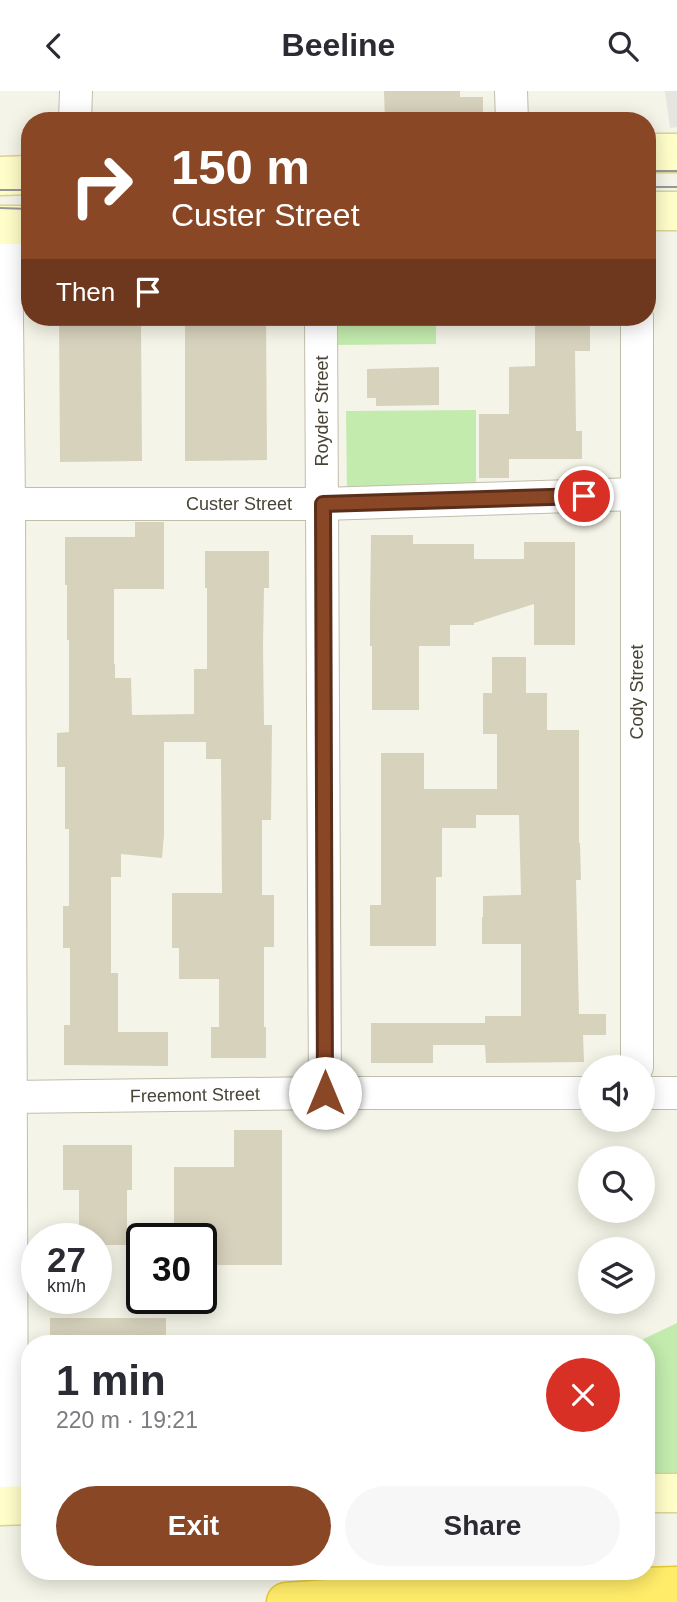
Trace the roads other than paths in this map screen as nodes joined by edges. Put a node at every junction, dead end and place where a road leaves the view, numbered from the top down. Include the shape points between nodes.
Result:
1 (76, 91) edge
2 (512, 91) edge
3 (75, 112) edge
4 (512, 112) edge
5 (656, 153) edge
6 (677, 153) edge
7 (21, 175) edge
8 (0, 176) edge
9 (656, 211) edge
10 (677, 211) edge
11 (12, 225) edge
12 (321, 326) edge
13 (636, 326) edge
14 (636, 495) junction
15 (9, 504) junction
16 (323, 504) junction
17 (5, 873) edge
18 (637, 1055) edge
19 (325, 1093) junction
20 (578, 1093) edge
21 (655, 1093) edge
22 (677, 1093) edge
23 (10, 1097) junction
24 (655, 1493) edge
25 (677, 1493) edge
26 (14, 1505) edge
27 (677, 1587) edge
28 (286, 1602) edge

1 - 3 street
2 - 4 street
5 - 6 main road
7 - 8 main road
9 - 10 main road
11 - 15 street
12 - 16 street, Royder Street
13 - 14 street, Cody Street
14 - 16 street, Custer Street
14 - 18 street, Cody Street
15 - 16 street, Custer Street
15 - 17 street
16 - 19 street, Royder Street
17 - 23 street
19 - 20 street, Freemont Street
19 - 23 street, Freemont Street
21 - 22 street
23 - 26 street
24 - 25 main road
27 - 28 highway via 398,1594

